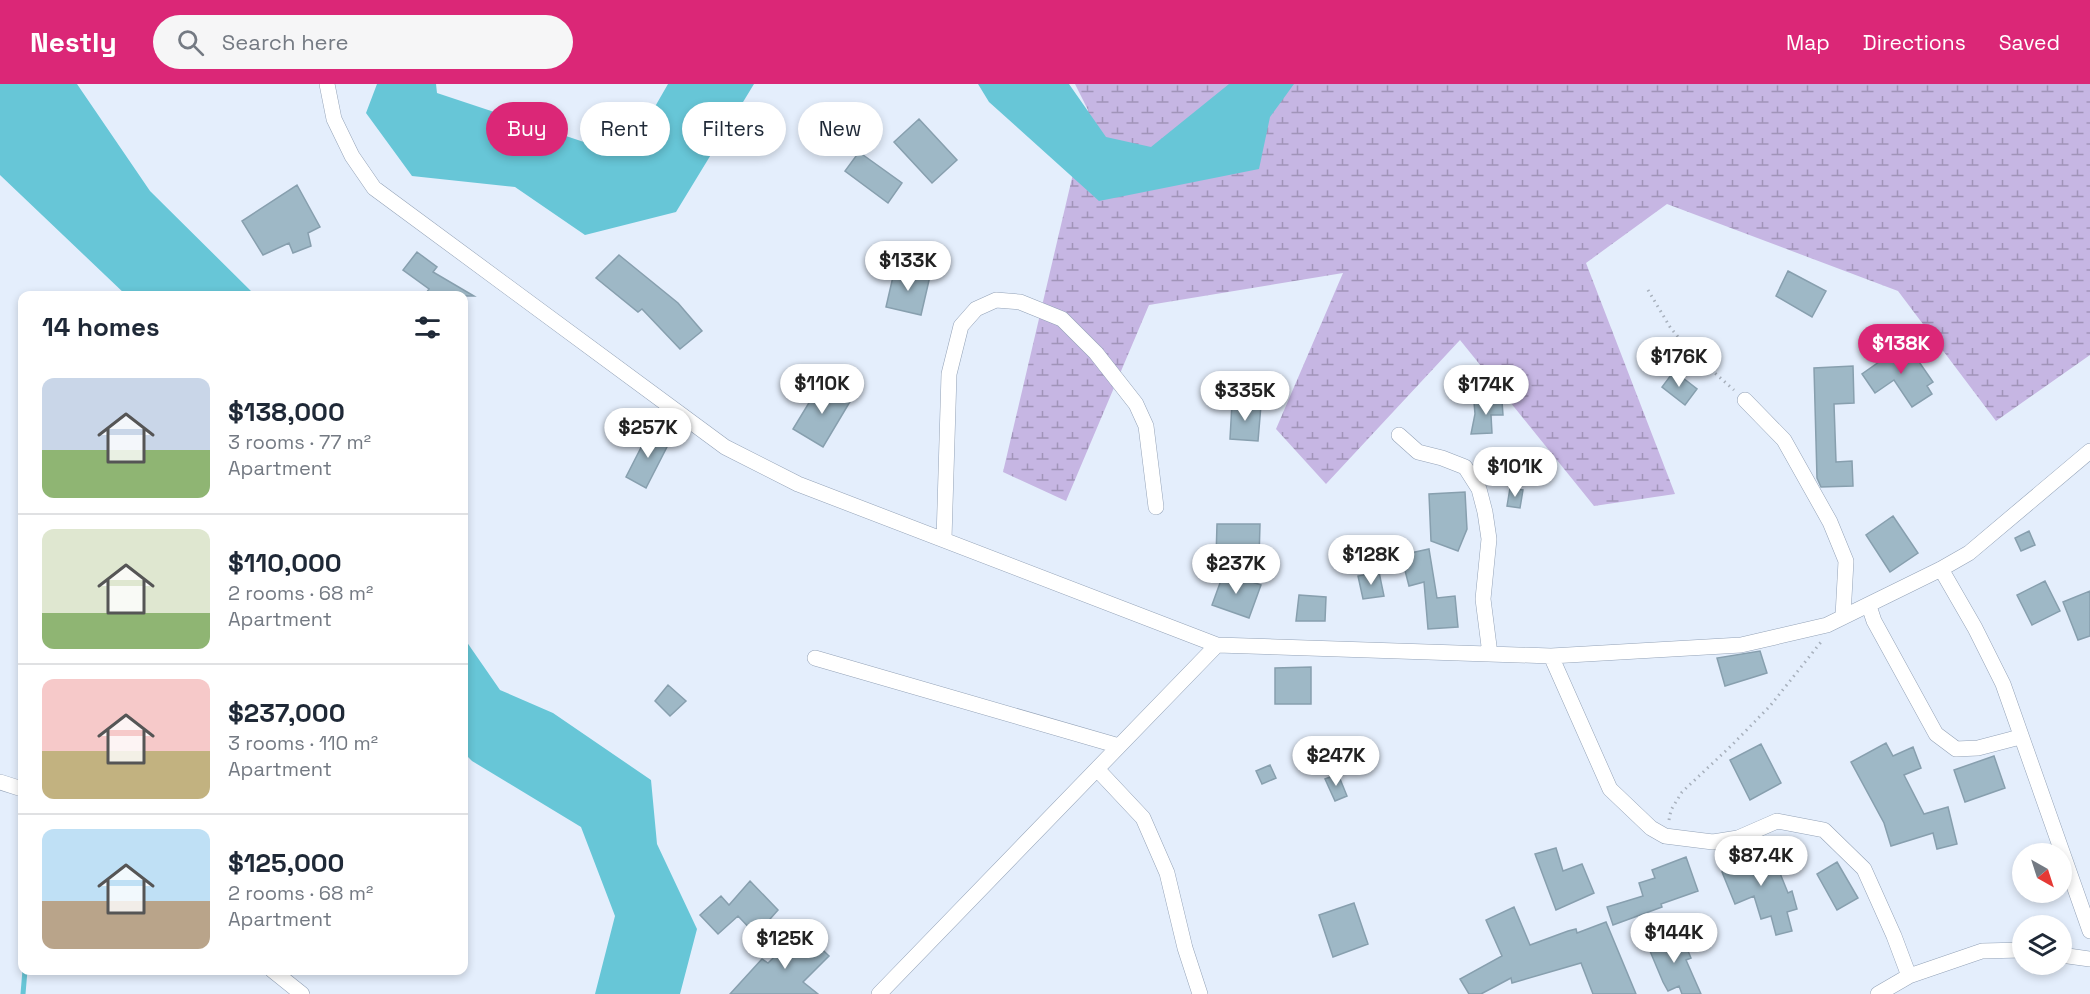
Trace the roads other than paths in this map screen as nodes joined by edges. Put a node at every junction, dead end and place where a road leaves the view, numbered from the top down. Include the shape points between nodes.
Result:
1 (327, 84) edge
2 (1745, 400) road end
3 (1399, 435) dead end
4 (2090, 451) edge
5 (1156, 507) dead end
6 (944, 539) junction
7 (1941, 569) junction
8 (1869, 606) junction
9 (1843, 616) junction
10 (1217, 645) junction
11 (1490, 654) junction
12 (1551, 656) junction
13 (815, 658) dead end
14 (2020, 737) junction
15 (1119, 746) junction
16 (1097, 769) junction
17 (0, 782) edge
18 (18, 788) edge
19 (2090, 931) edge
20 (2012, 950) edge
21 (2072, 957) edge
22 (2090, 959) edge
23 (278, 975) edge
24 (1909, 976) junction
25 (302, 994) edge
26 (879, 994) edge
27 (1200, 994) edge
28 (1878, 994) edge

1 - 6 street via 334,120 374,188 725,447 798,484
2 - 9 street via 1784,440 1830,522 1846,561
3 - 11 street via 1418,452 1465,467 1479,489 1489,539 1483,599
4 - 7 street via 1969,553
5 - 6 street via 1146,426 1136,404 1062,319 1020,302 996,300 976,309 961,326 949,374
6 - 10 street
7 - 8 street
7 - 14 street via 2003,684
8 - 9 street
8 - 14 street via 1936,734 1956,749 1978,748
9 - 12 street via 1827,625 1741,645
10 - 11 street
10 - 15 street
11 - 12 street
12 - 24 street via 1610,789 1651,828 1665,836 1713,842 1738,838 1777,821 1824,830 1864,869
13 - 15 street
14 - 19 street
15 - 16 street
16 - 26 street
16 - 27 street via 1143,818 1167,873
17 - 18 street
20 - 24 street via 1982,951
21 - 22 street
23 - 25 street
24 - 28 street

